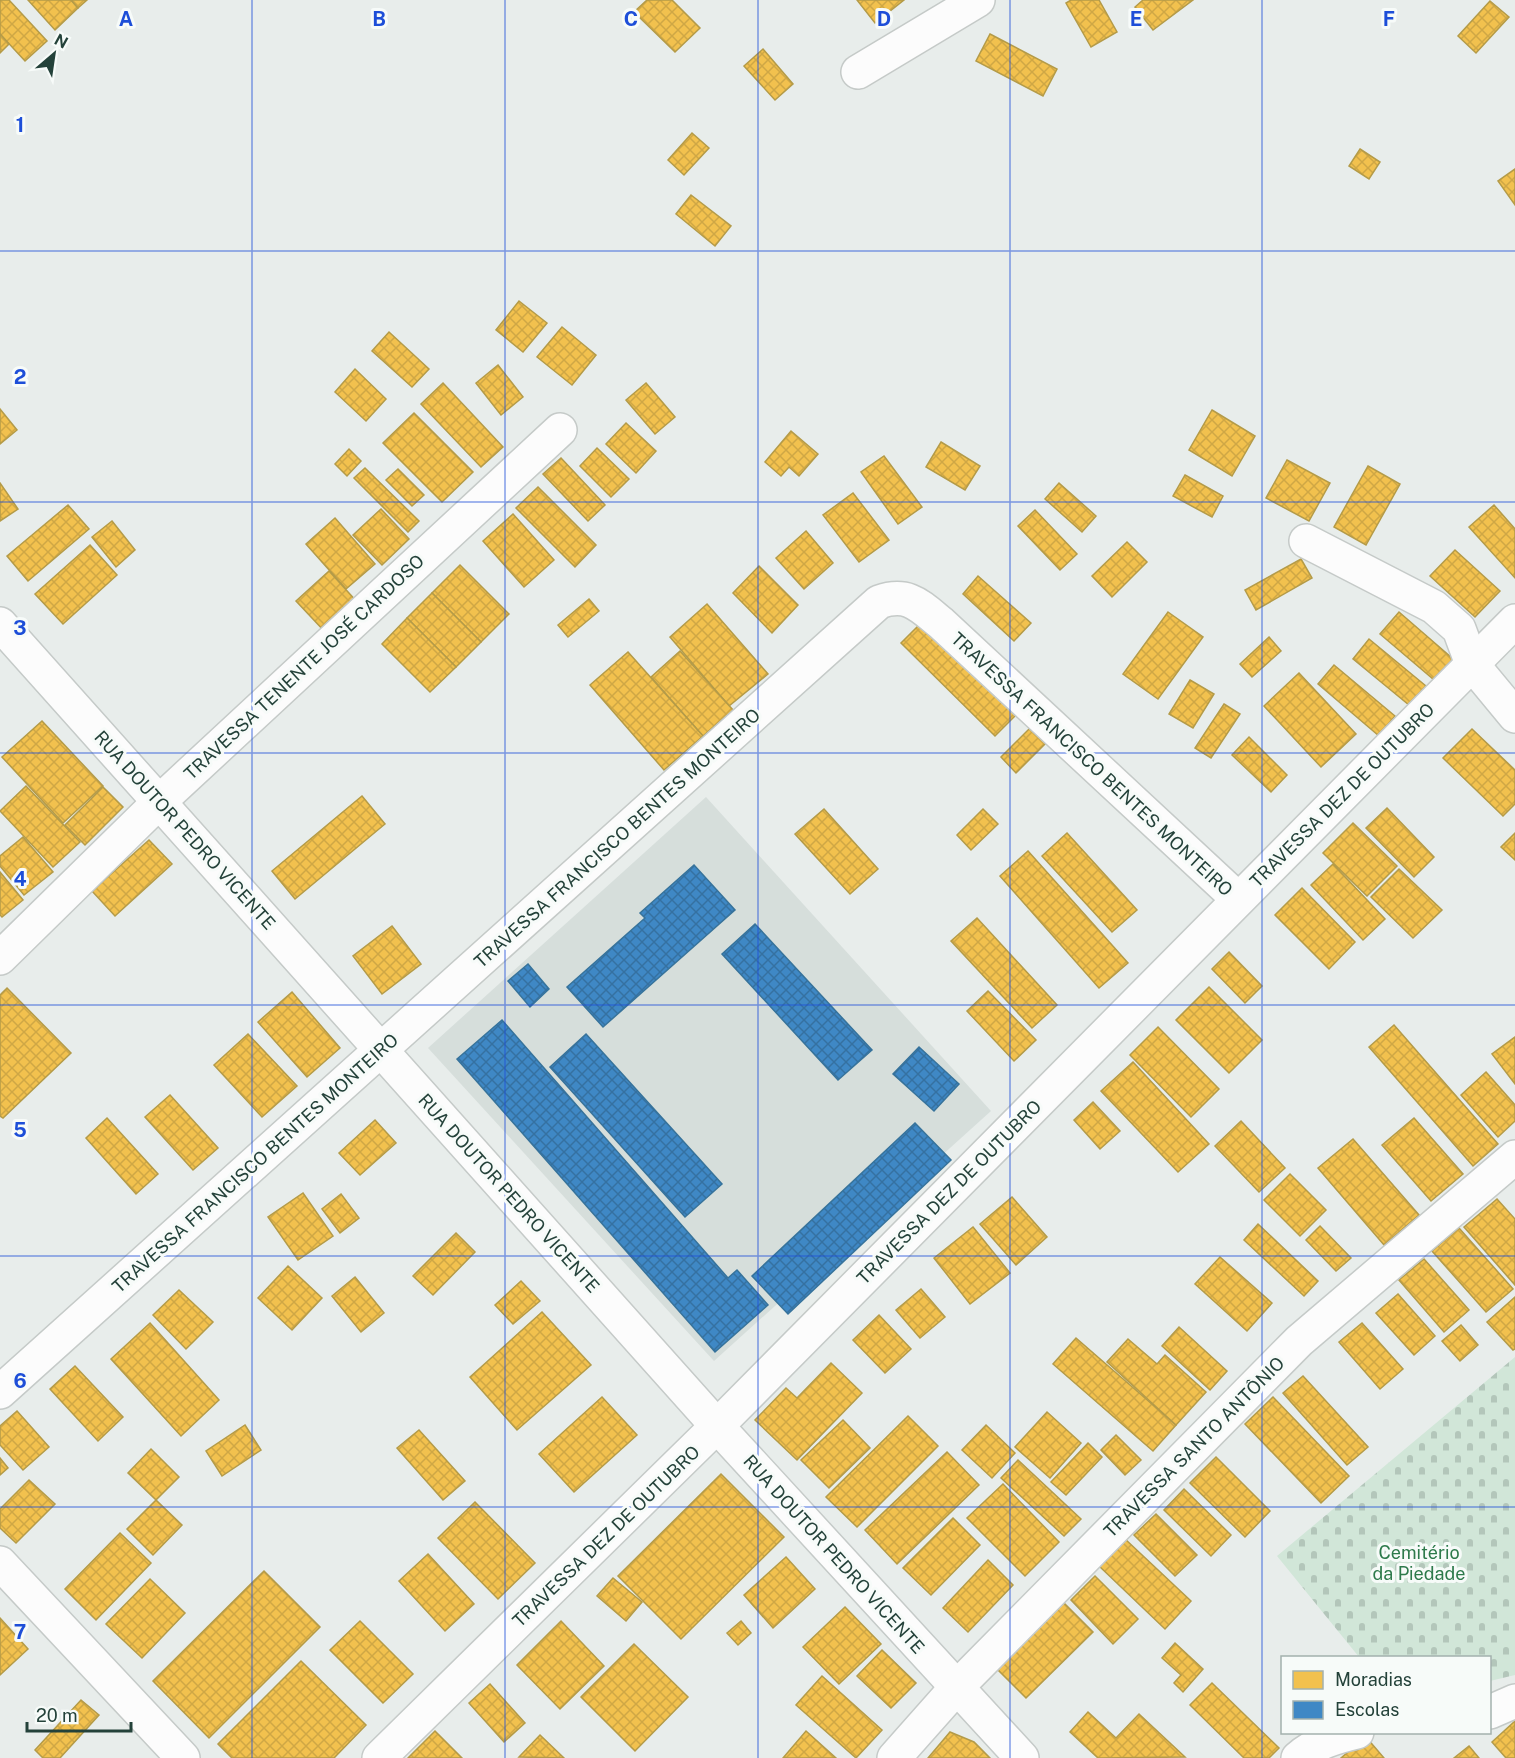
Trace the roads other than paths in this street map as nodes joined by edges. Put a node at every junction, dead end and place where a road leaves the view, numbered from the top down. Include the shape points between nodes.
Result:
1 (978, 0) edge
2 (858, 72) dead end
3 (560, 430) dead end
4 (1306, 541) dead end
5 (1515, 621) edge
6 (0, 624) edge
7 (1472, 664) junction
8 (1515, 716) edge
9 (159, 802) junction
10 (1238, 900) junction
11 (0, 958) edge
12 (381, 1049) junction
13 (1515, 1157) edge
14 (0, 1392) edge
15 (717, 1426) junction
16 (0, 1563) edge
17 (956, 1688) junction
18 (1515, 1701) edge
19 (1491, 1712) edge
20 (1348, 1734) edge
21 (183, 1758) edge
22 (379, 1758) edge
23 (894, 1758) edge
24 (1022, 1758) edge
25 (1298, 1758) edge

1 - 2 street
3 - 9 street, TRAVESSA TENENTE JOSÉ CARDOSO
4 - 7 street via 1434,607 1459,629
5 - 7 street, TRAVESSA DEZ DE OUTUBRO
6 - 9 street, RUA DOUTOR PEDRO VICENTE
7 - 8 street
7 - 10 street, TRAVESSA DEZ DE OUTUBRO
9 - 11 street, TRAVESSA TENENTE JOSÉ CARDOSO
9 - 12 street, RUA DOUTOR PEDRO VICENTE
10 - 12 street, TRAVESSA FRANCISCO BENTES MONTEIRO via 940,623 914,601 893,597 879,602
10 - 15 street, TRAVESSA DEZ DE OUTUBRO
12 - 14 street, TRAVESSA FRANCISCO BENTES MONTEIRO
12 - 15 street, RUA DOUTOR PEDRO VICENTE
13 - 17 street, TRAVESSA SANTO ANTÔNIO via 1299,1341
15 - 17 street, RUA DOUTOR PEDRO VICENTE
15 - 22 street, TRAVESSA DEZ DE OUTUBRO
16 - 21 street
17 - 23 street, TRAVESSA SANTO ANTÔNIO
17 - 24 street, RUA DOUTOR PEDRO VICENTE
18 - 19 street
20 - 25 street via 1310,1748

